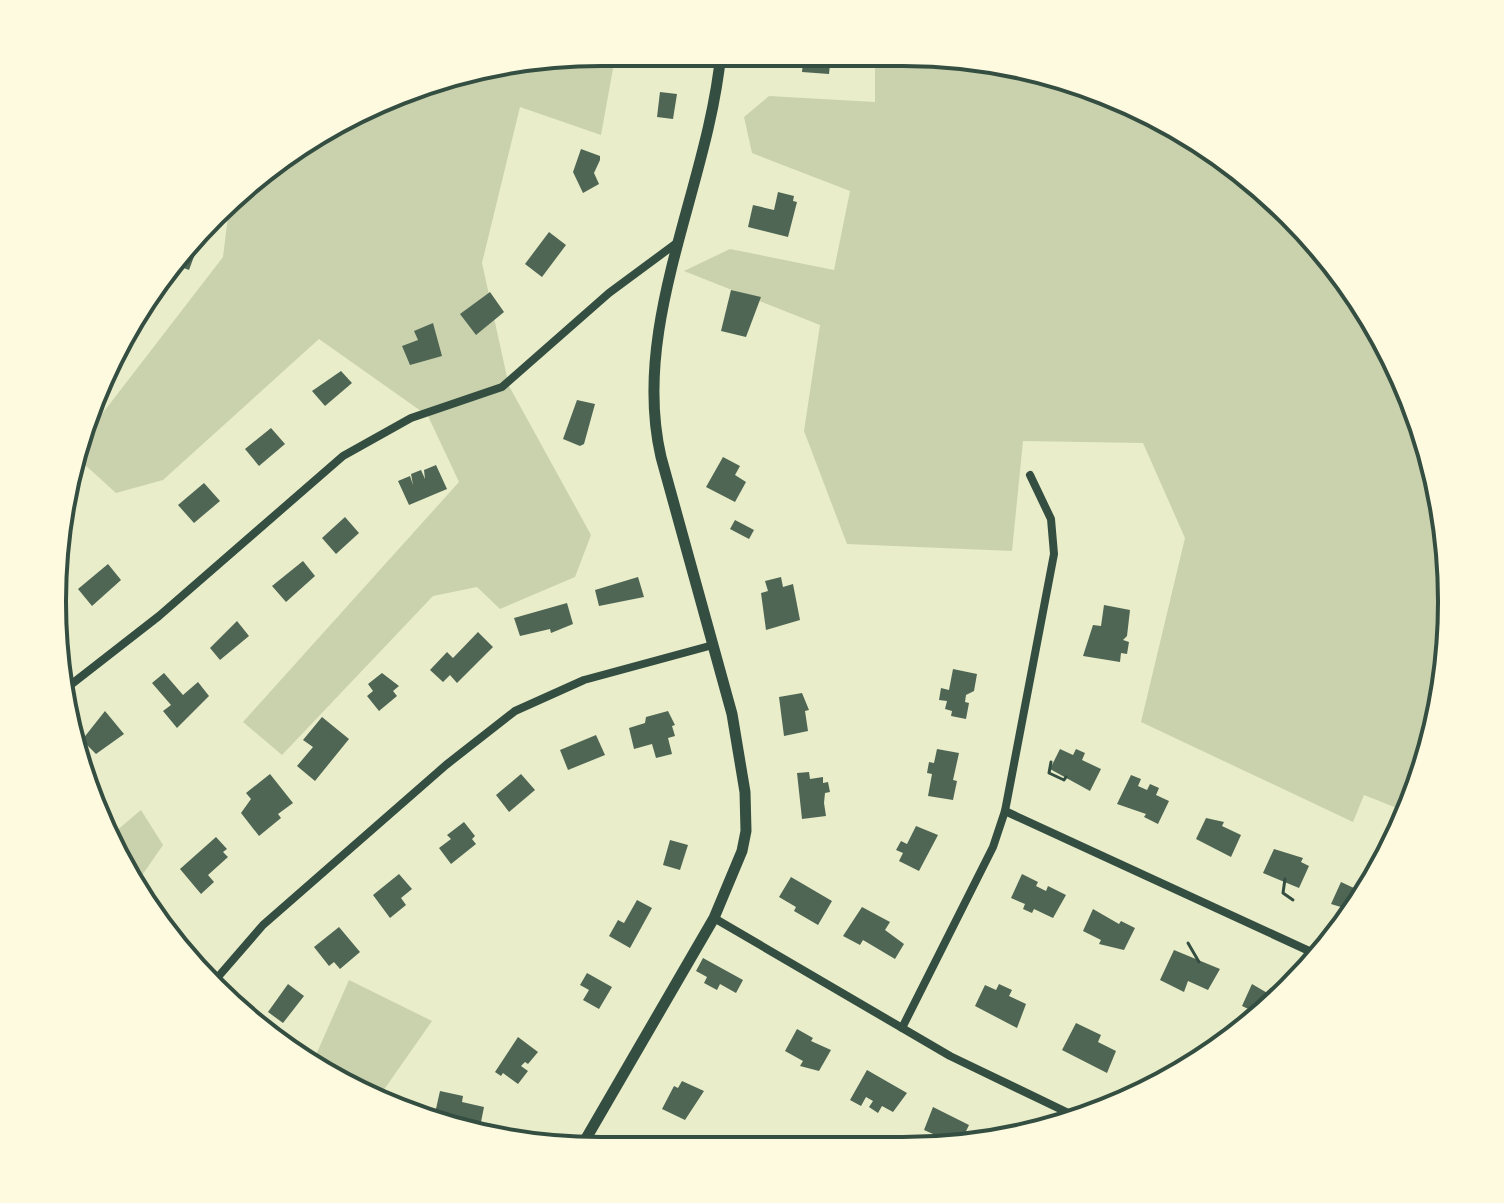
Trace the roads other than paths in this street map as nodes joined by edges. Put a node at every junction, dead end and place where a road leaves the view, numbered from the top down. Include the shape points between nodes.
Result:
1 (719, 66) edge
2 (682, 240) junction
3 (1030, 475) dead end
4 (713, 645) junction
5 (73, 683) edge
6 (1005, 811) junction
7 (714, 918) junction
8 (1308, 951) edge
9 (219, 976) edge
10 (902, 1028) junction
11 (1066, 1112) edge
12 (587, 1137) edge

1 - 2 street via 711,124
2 - 4 street via 657,341 654,413 661,457
2 - 5 street via 609,293 502,387 402,422 343,456 159,616
3 - 6 street via 1051,519 1054,554
4 - 7 street via 740,753 747,812 742,851
4 - 9 street via 584,680 515,711 263,925
6 - 8 street
6 - 10 street via 967,907
7 - 10 street
7 - 12 street
10 - 11 street

